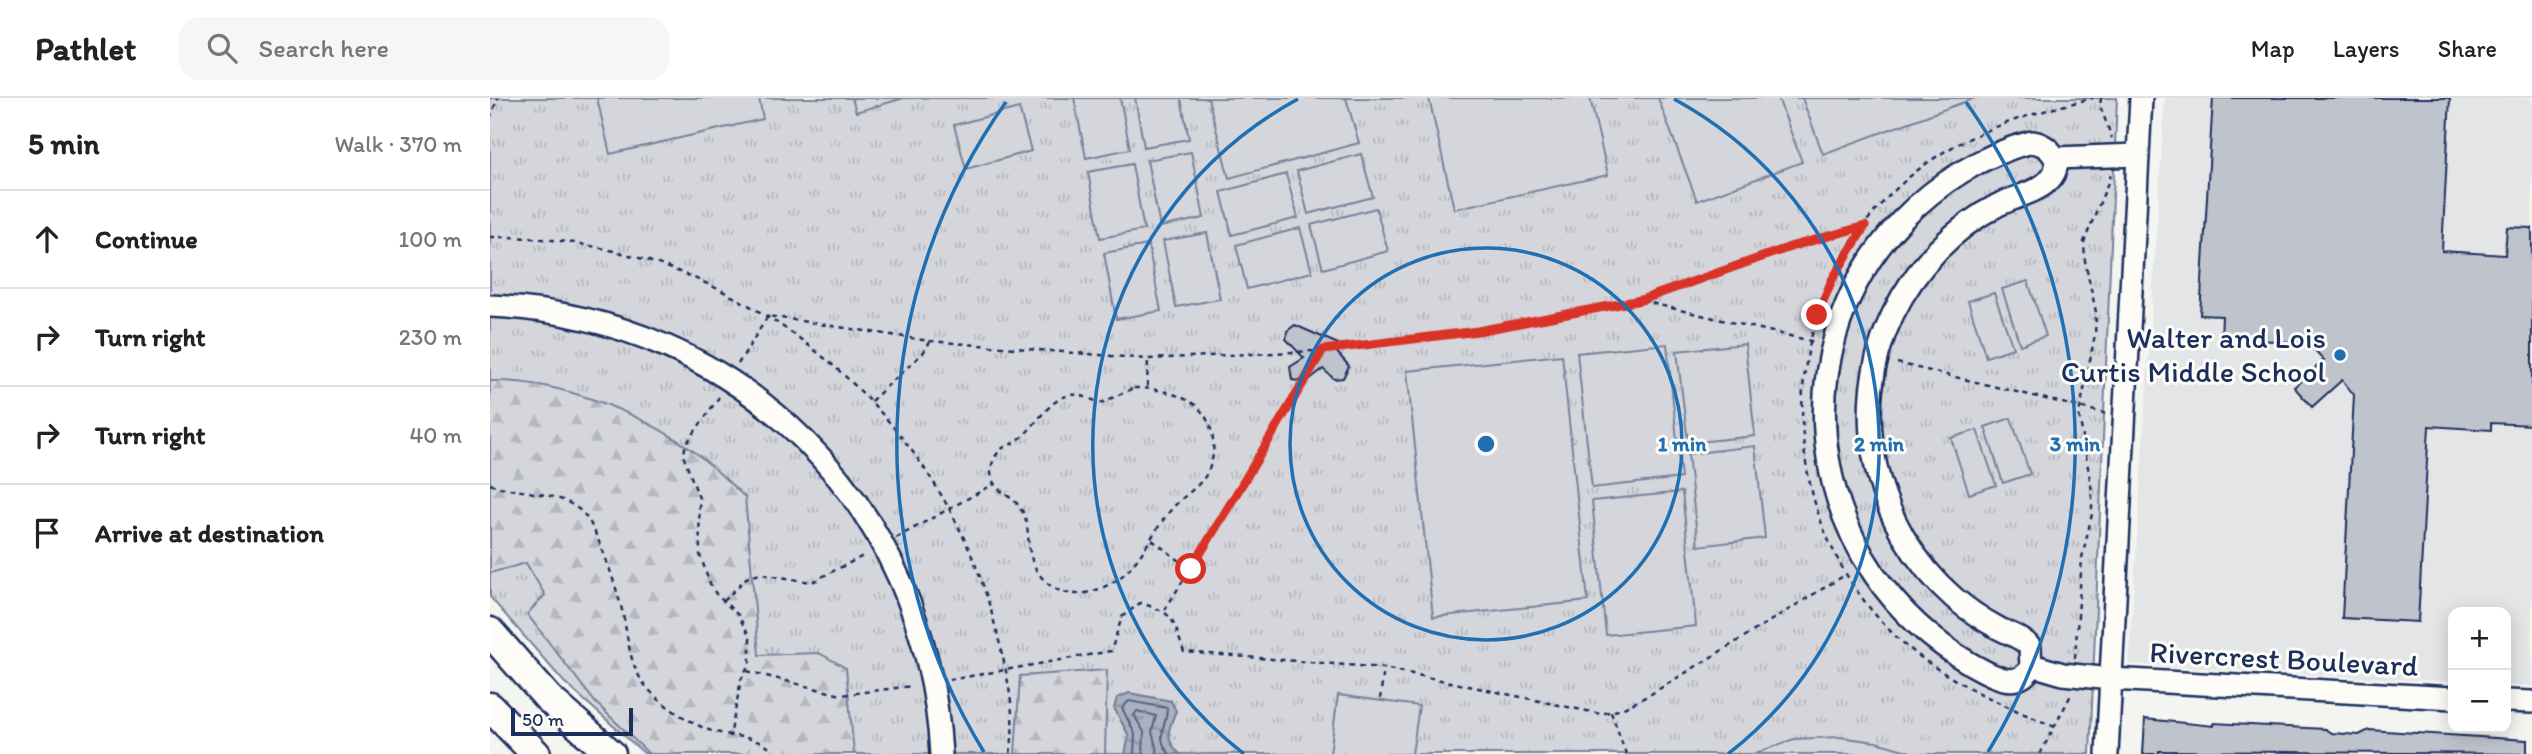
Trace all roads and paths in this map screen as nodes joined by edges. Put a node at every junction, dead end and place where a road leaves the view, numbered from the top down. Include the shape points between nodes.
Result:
1 (498, 98) edge
2 (2093, 98) edge
3 (2101, 98) edge
4 (2141, 98) edge
5 (490, 118) edge
6 (2114, 154) junction
7 (2138, 155) junction
8 (2055, 158) junction
9 (1865, 226) junction
10 (490, 237) edge
11 (490, 306) edge
12 (768, 316) junction
13 (930, 341) junction
14 (1323, 350) junction
15 (1148, 359) junction
16 (729, 379) junction
17 (1147, 388) junction
18 (871, 401) junction
19 (490, 484) edge
20 (994, 484) junction
21 (949, 509) junction
22 (1152, 540) junction
23 (884, 545) junction
24 (1191, 569) junction
25 (1845, 575) junction
26 (724, 601) junction
27 (1165, 610) junction
28 (490, 632) edge
29 (2032, 665) junction
30 (1384, 667) junction
31 (746, 670) junction
32 (1004, 671) junction
33 (2073, 676) junction
34 (2111, 679) junction
35 (933, 682) junction
36 (2448, 698) edge
37 (1380, 699) dead end
38 (2511, 701) edge
39 (2532, 702) edge
40 (490, 707) edge
41 (1611, 712) junction
42 (2055, 727) junction
43 (730, 737) junction
44 (536, 754) edge
45 (611, 754) edge
46 (774, 754) edge
47 (941, 754) edge
48 (1010, 754) edge
49 (1626, 754) edge
50 (2040, 754) edge
51 (2107, 754) edge

1 - 5 path
2 - 9 path via 2012,121 1963,142 1910,178
3 - 6 path
4 - 7 street
6 - 7 street
6 - 8 street
6 - 33 path via 2112,174 2084,242 2096,312 2079,414 2092,514 2082,558
7 - 34 street
8 - 29 street via 2050,180 1970,222 1918,272 1883,337 1870,408 1878,480 1908,546 1957,600 2025,641 2033,654
8 - 29 street via 2047,146 2032,142 1999,153 1952,178 1911,211 1876,251 1850,297 1832,346 1824,399 1826,450 1837,499 1856,545 1882,588 1926,633 1978,668 2015,680
9 - 14 path via 1793,246 1641,300 1478,331
9 - 25 path via 1817,315 1802,392 1804,458 1814,501 1822,531
10 - 12 path via 566,243 635,257 701,281
11 - 16 street via 546,311 610,325 670,347
12 - 13 path
12 - 16 path
12 - 18 path via 820,354
13 - 15 path
13 - 18 path
14 - 15 path
14 - 24 path
15 - 17 path
16 - 23 street via 811,447 847,488
16 - 26 path via 685,446 684,458 701,508 700,554 709,582
17 - 20 path via 1135,388 1101,403 1080,394 1056,402 1018,441 995,456
17 - 22 path via 1196,406 1207,419 1214,443 1204,478 1170,511
18 - 21 path via 915,454
19 - 43 path via 558,498 579,509 592,526 612,575 633,669 677,715
20 - 21 path
20 - 22 path via 1023,512 1032,560 1052,588 1076,596 1100,589 1121,578
21 - 23 path
21 - 32 path via 979,575
22 - 24 path
23 - 26 path via 812,582 760,574 746,579
23 - 35 street via 910,600
24 - 27 path
25 - 41 path via 1651,694
25 - 42 path via 1880,620 1935,668
26 - 31 path via 750,637
27 - 30 path via 1184,652
27 - 32 path via 1140,603 1130,608 1111,651
28 - 45 main road via 548,698
29 - 33 street, Rivercrest Boulevard
30 - 37 path
30 - 41 path via 1601,714
31 - 35 path via 841,695
31 - 43 path
32 - 35 path
32 - 48 path
33 - 34 street, Rivercrest Boulevard
33 - 42 path via 2072,690
34 - 36 street, Rivercrest Boulevard
34 - 51 street
35 - 47 street
38 - 39 street
40 - 44 main road
41 - 49 path
42 - 50 path
43 - 46 path via 756,741

